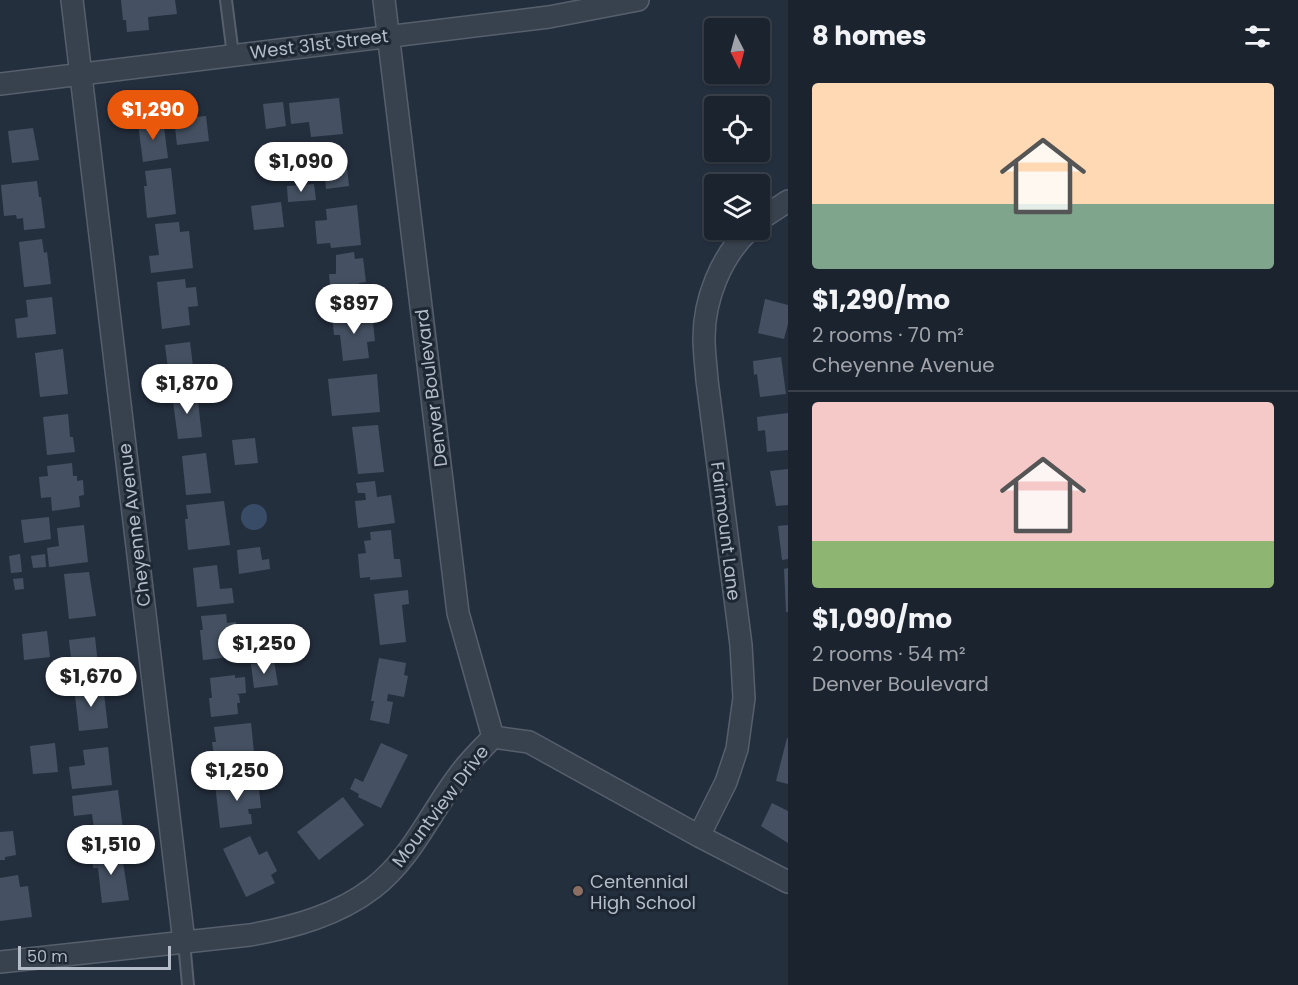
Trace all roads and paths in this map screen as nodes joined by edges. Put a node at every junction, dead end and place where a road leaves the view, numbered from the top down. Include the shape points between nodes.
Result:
1 (72, 0) edge
2 (226, 0) edge
3 (384, 0) edge
4 (638, 0) edge
5 (388, 35) junction
6 (233, 55) junction
7 (80, 74) junction
8 (0, 84) edge
9 (788, 201) edge
10 (770, 213) edge
11 (739, 240) edge
12 (493, 737) junction
13 (699, 836) junction
14 (788, 882) edge
15 (184, 942) junction
16 (0, 962) edge
17 (188, 985) edge

1 - 7 street, Cheyenne Avenue
2 - 6 lane
3 - 5 street, Denver Boulevard
4 - 5 street, West 31st Street via 549,17
5 - 6 street, West 31st Street
5 - 12 street, Denver Boulevard via 458,613
6 - 7 street, West 31st Street
7 - 8 street, West 31st Street
7 - 15 street, Cheyenne Avenue
9 - 10 street
11 - 13 street, Fairmount Lane via 712,289 704,330 744,698 726,782
12 - 13 street, Mountview Drive via 529,742
12 - 15 street, Mountview Drive via 459,775 421,835 373,888 330,914 286,928
13 - 14 street, Mountview Drive
15 - 16 street, Mountview Drive
15 - 17 lane

